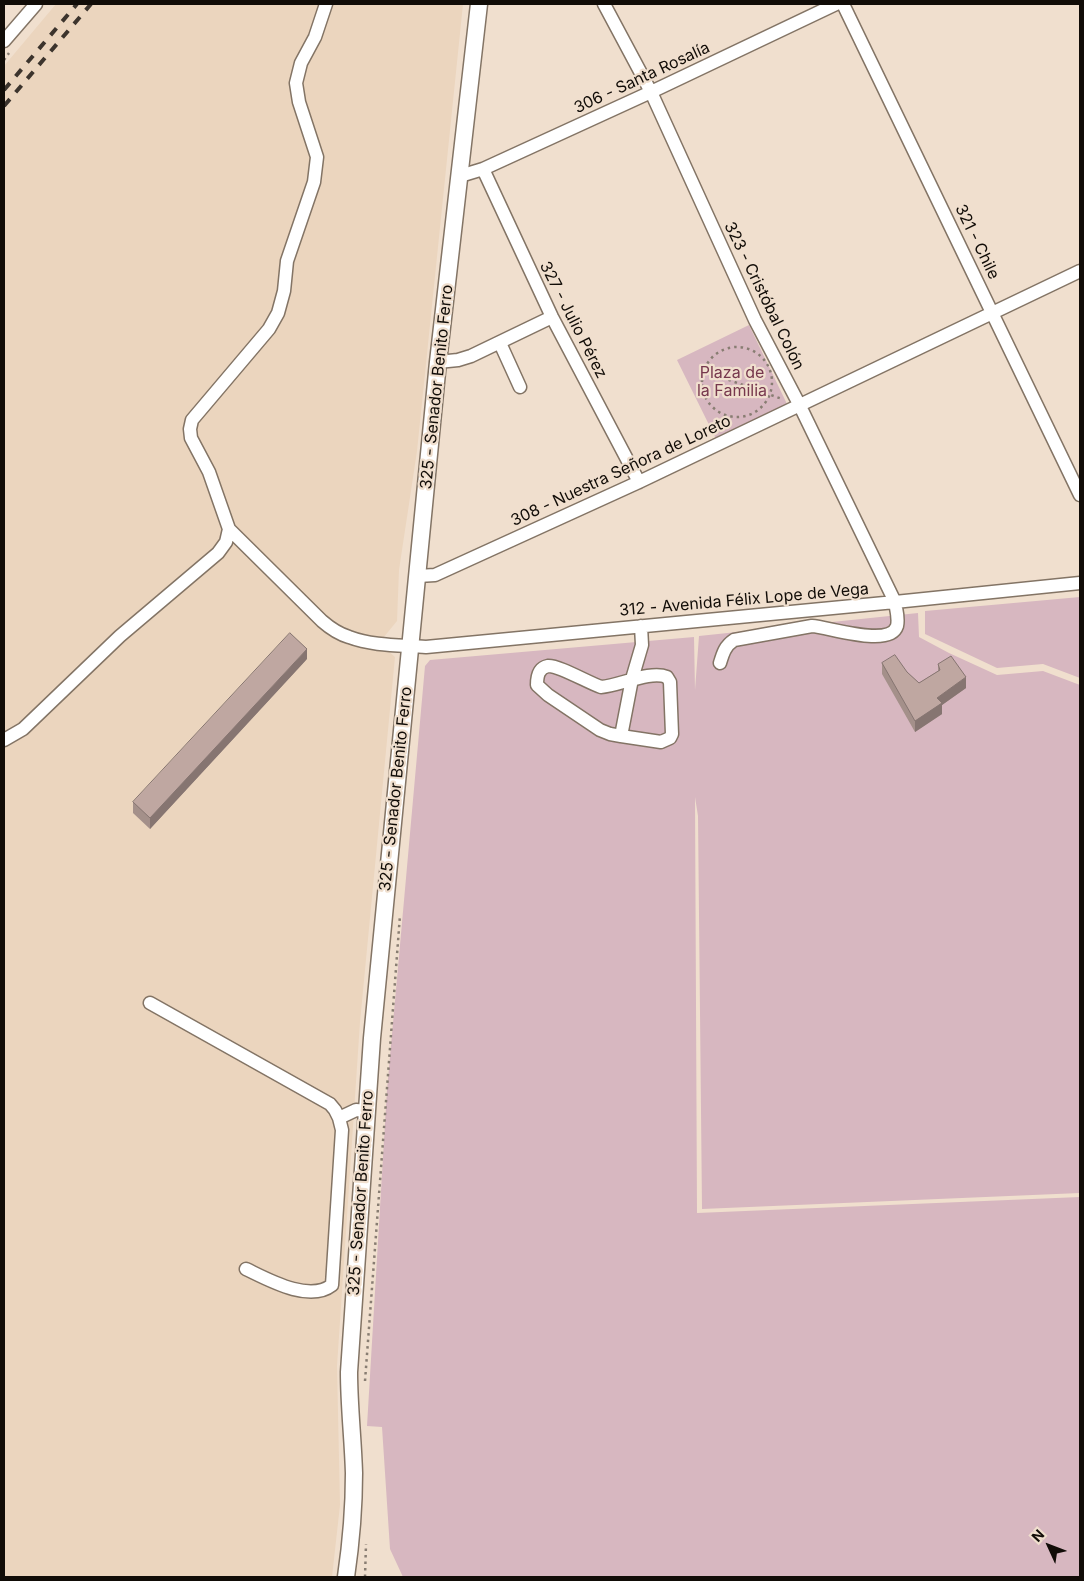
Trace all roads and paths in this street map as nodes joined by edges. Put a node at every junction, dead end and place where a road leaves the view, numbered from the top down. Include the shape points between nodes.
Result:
1 (36, 4) edge
2 (326, 4) edge
3 (479, 4) edge
4 (604, 4) edge
5 (836, 4) edge
6 (843, 4) edge
7 (4, 41) edge
8 (652, 92) junction
9 (483, 169) junction
10 (460, 176) junction
11 (1080, 270) edge
12 (993, 312) junction
13 (552, 317) junction
14 (500, 343) junction
15 (438, 362) junction
16 (704, 371) junction
17 (520, 387) dead end
18 (768, 395) junction
19 (799, 404) junction
20 (639, 482) junction
21 (1080, 495) edge
22 (229, 529) junction
23 (418, 576) junction
24 (1080, 583) edge
25 (895, 602) junction
26 (641, 626) junction
27 (410, 646) junction
28 (720, 663) dead end
29 (632, 679) junction
30 (621, 736) junction
31 (4, 740) edge
32 (400, 912) dead end
33 (150, 1004) dead end
34 (367, 1111) junction
35 (339, 1118) junction
36 (246, 1269) dead end
37 (364, 1387) dead end
38 (366, 1540) dead end
39 (346, 1577) edge
40 (365, 1577) edge

1 - 7 street
2 - 22 street via 296,83 317,157 314,182 287,262 278,313 270,329 192,420 190,429
3 - 10 main road, 325 - Senador Benito Ferro
4 - 8 street, 323 - Cristóbal Colón
5 - 8 street, 306 - Santa Rosalía
6 - 12 street, 321 - Chile
8 - 9 street, 306 - Santa Rosalía
8 - 19 street, 323 - Cristóbal Colón via 755,320
9 - 10 street, 306 - Santa Rosalía
9 - 13 street, 327 - Julio Pérez
10 - 15 main road, 325 - Senador Benito Ferro
11 - 12 street, 308 - Nuestra Señora de Loreto
12 - 19 street, 308 - Nuestra Señora de Loreto
12 - 21 street, 321 - Chile
13 - 14 street
13 - 20 street, 327 - Julio Pérez
14 - 15 street via 458,360
14 - 17 street
15 - 23 main road, 325 - Senador Benito Ferro
16 - 18 path
16 - 18 path via 704,395 721,413 733,416 751,413
16 - 18 path via 719,352 737,347 749,349 764,360 770,371
19 - 20 street, 308 - Nuestra Señora de Loreto
19 - 25 street, 323 - Cristóbal Colón
20 - 23 street, 308 - Nuestra Señora de Loreto via 435,575
22 - 27 street, 312 - Avenida Félix Lope de Vega via 322,622 336,632 349,638
22 - 31 street via 226,542 218,553 120,636 23,729
23 - 27 main road, 325 - Senador Benito Ferro
24 - 25 street, 312 - Avenida Félix Lope de Vega
25 - 26 street, 312 - Avenida Félix Lope de Vega
25 - 28 street via 897,627 891,633 871,637 812,626 734,640 727,644
26 - 27 street, 312 - Avenida Félix Lope de Vega
26 - 29 street via 642,645
27 - 34 main road, 325 - Senador Benito Ferro
29 - 30 street
29 - 30 street via 667,677 670,682 672,734 661,742
29 - 30 street via 601,687 548,666 540,670 537,677 537,685 548,694 600,730
32 - 37 path
33 - 35 street via 330,1104
34 - 35 street via 356,1110
34 - 39 main road, 325 - Senador Benito Ferro via 349,1372 354,1473
35 - 36 street via 342,1130 332,1285 321,1290 292,1289
38 - 40 path

